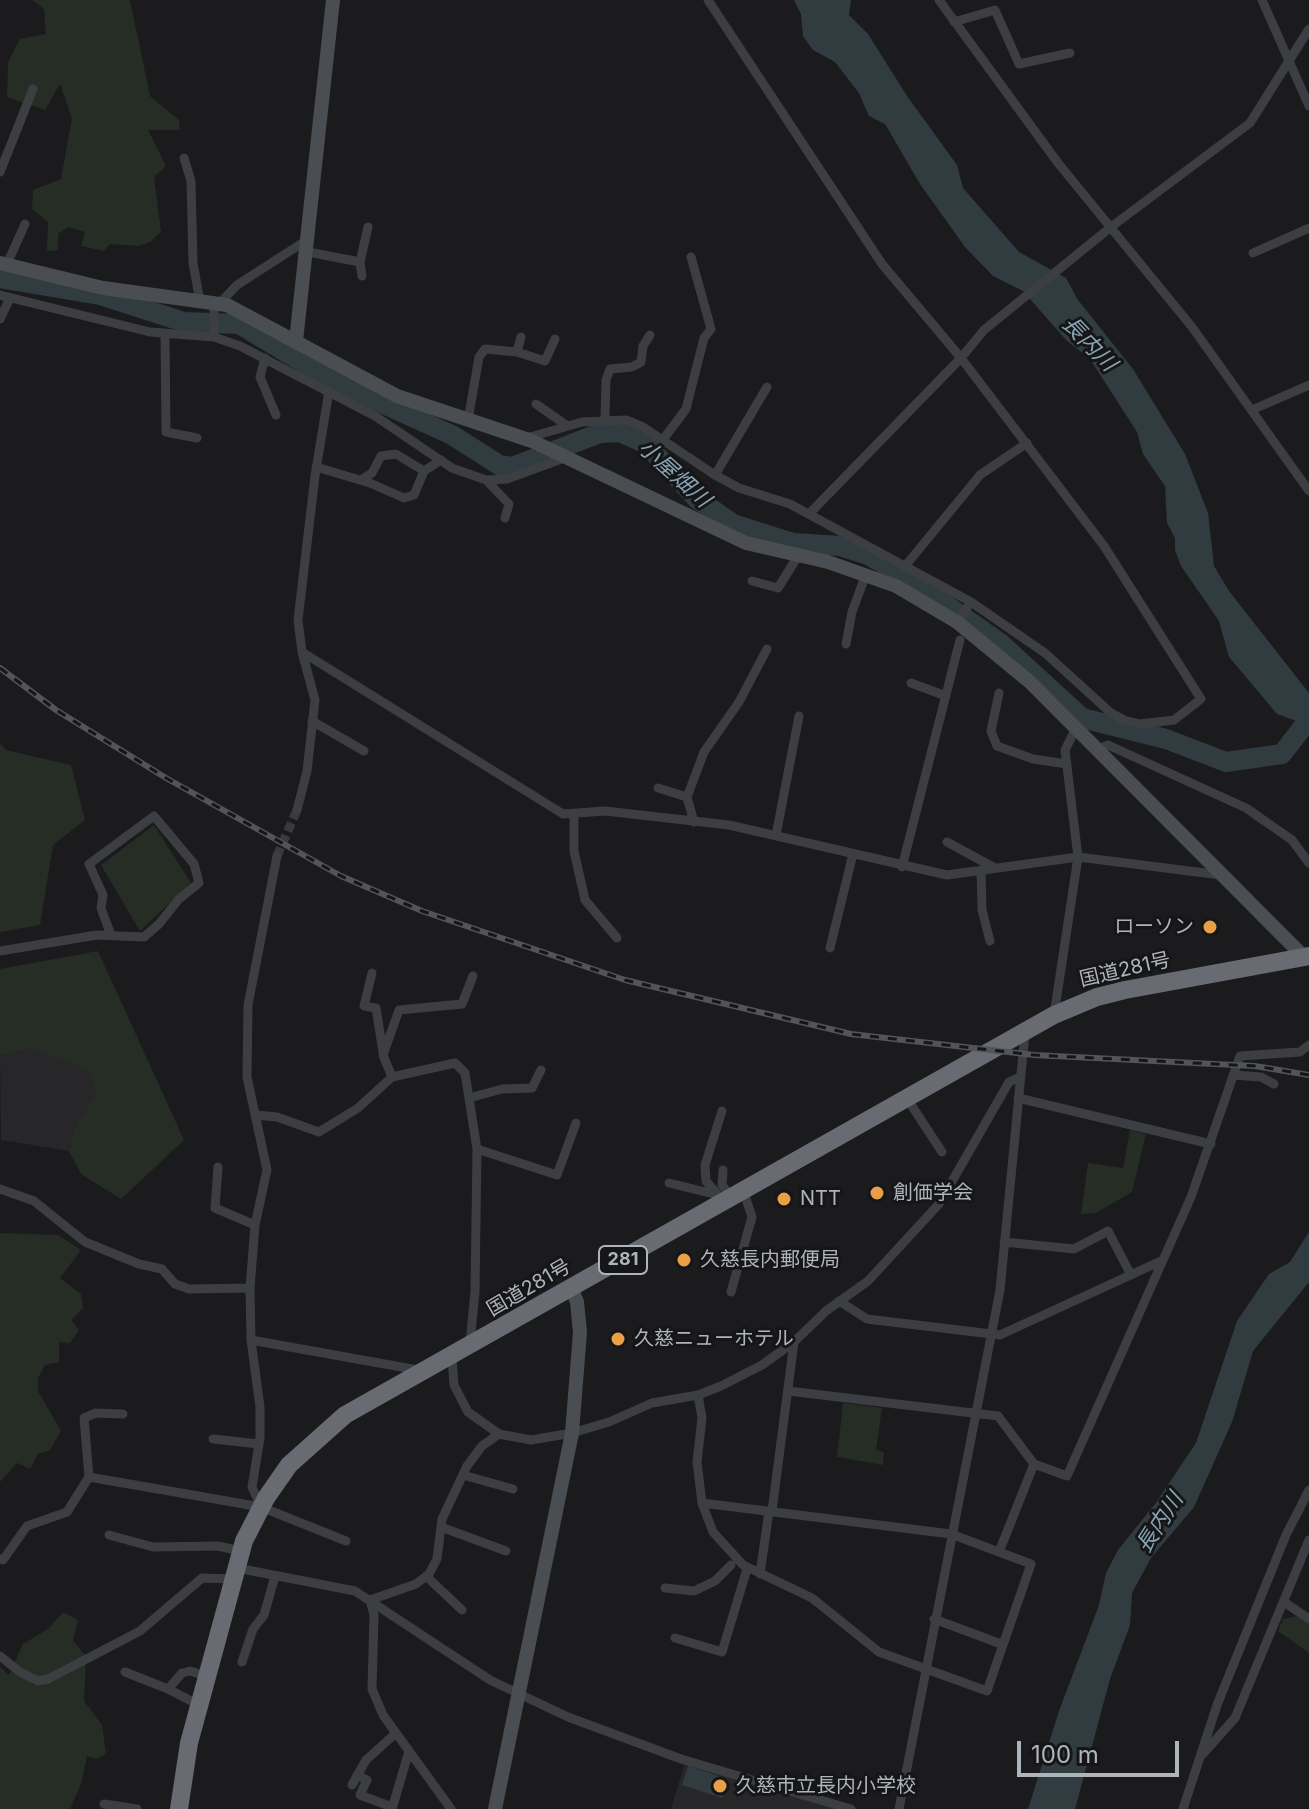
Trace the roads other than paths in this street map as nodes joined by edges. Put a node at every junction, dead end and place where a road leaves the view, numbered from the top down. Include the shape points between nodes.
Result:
1 (333, 0) edge
2 (708, 0) edge
3 (939, 0) edge
4 (1262, 0) edge
5 (954, 22) junction
6 (1309, 29) edge
7 (1070, 53) dead end
8 (1289, 60) junction
9 (33, 89) dead end
10 (1309, 106) edge
11 (184, 158) dead end
12 (0, 172) edge
13 (25, 224) dead end
14 (368, 227) dead end
15 (1111, 227) junction
16 (1309, 228) edge
17 (309, 245) junction
18 (1253, 253) dead end
19 (691, 257) dead end
20 (360, 262) junction
21 (4, 264) edge
22 (362, 276) dead end
23 (5, 296) edge
24 (212, 304) junction
25 (0, 319) edge
26 (165, 333) junction
27 (214, 333) junction
28 (650, 335) dead end
29 (521, 337) dead end
30 (555, 339) dead end
31 (296, 341) junction
32 (517, 352) junction
33 (265, 358) junction
34 (961, 358) junction
35 (1309, 385) edge
36 (767, 387) dead end
37 (329, 391) junction
38 (536, 404) dead end
39 (1254, 409) junction
40 (276, 415) dead end
41 (605, 418) junction
42 (468, 420) junction
43 (566, 425) junction
44 (197, 438) dead end
45 (529, 440) junction
46 (662, 441) junction
47 (1027, 443) junction
48 (563, 456) junction
49 (441, 460) junction
50 (316, 467) junction
51 (424, 471) junction
52 (715, 475) junction
53 (361, 480) junction
54 (486, 480) junction
55 (1309, 491) edge
56 (809, 514) junction
57 (505, 518) dead end
58 (798, 556) junction
59 (906, 565) junction
60 (866, 574) junction
61 (752, 581) dead end
62 (970, 604) junction
63 (958, 621) junction
64 (960, 640) dead end
65 (846, 644) dead end
66 (767, 649) dead end
67 (302, 652) junction
68 (911, 683) dead end
69 (999, 693) dead end
70 (946, 696) junction
71 (799, 716) dead end
72 (312, 721) junction
73 (1075, 730) junction
74 (1096, 750) junction
75 (364, 751) dead end
76 (1067, 764) junction
77 (658, 788) dead end
78 (687, 797) junction
79 (297, 810) tunnel mouth
80 (574, 815) junction
81 (694, 822) junction
82 (776, 835) junction
83 (947, 842) dead end
84 (853, 854) junction
85 (277, 856) tunnel mouth
86 (1078, 857) junction
87 (1309, 863) edge
88 (902, 867) junction
89 (995, 868) junction
90 (981, 870) junction
91 (1221, 875) junction
92 (111, 935) junction
93 (617, 938) dead end
94 (990, 941) dead end
95 (830, 948) dead end
96 (0, 951) edge
97 (1306, 956) edge
98 (372, 973) dead end
99 (473, 976) dead end
100 (1054, 1015) junction
101 (1025, 1033) junction
102 (1309, 1045) edge
103 (383, 1055) junction
104 (541, 1070) dead end
105 (1233, 1075) junction
106 (392, 1077) junction
107 (1020, 1077) junction
108 (1274, 1084) dead end
109 (469, 1098) junction
110 (1018, 1098) junction
111 (908, 1100) junction
112 (722, 1111) dead end
113 (256, 1115) junction
114 (576, 1123) dead end
115 (1211, 1144) junction
116 (477, 1149) junction
117 (942, 1152) dead end
118 (218, 1167) dead end
119 (723, 1170) dead end
120 (669, 1183) dead end
121 (0, 1189) edge
122 (731, 1195) junction
123 (255, 1225) junction
124 (1004, 1242) junction
125 (1161, 1261) junction
126 (1131, 1275) junction
127 (250, 1288) junction
128 (572, 1289) junction
129 (731, 1292) dead end
130 (839, 1301) junction
131 (991, 1334) junction
132 (251, 1340) junction
133 (794, 1342) junction
134 (470, 1347) junction
135 (452, 1357) junction
136 (426, 1372) junction
137 (788, 1391) junction
138 (698, 1395) junction
139 (123, 1414) dead end
140 (975, 1415) junction
141 (572, 1433) junction
142 (499, 1434) junction
143 (213, 1439) dead end
144 (259, 1444) junction
145 (1034, 1464) junction
146 (463, 1475) junction
147 (89, 1477) junction
148 (513, 1489) dead end
149 (1309, 1490) edge
150 (702, 1503) junction
151 (261, 1507) junction
152 (770, 1511) junction
153 (441, 1527) junction
154 (951, 1534) junction
155 (109, 1535) dead end
156 (1309, 1540) edge
157 (346, 1541) dead end
158 (506, 1551) dead end
159 (999, 1552) junction
160 (0, 1559) edge
161 (731, 1565) dead end
162 (237, 1566) junction
163 (747, 1569) junction
164 (760, 1574) junction
165 (275, 1576) junction
166 (426, 1576) junction
167 (665, 1588) dead end
168 (370, 1600) junction
169 (1284, 1602) junction
170 (462, 1610) dead end
171 (934, 1619) junction
172 (1309, 1619) edge
173 (675, 1638) dead end
174 (1001, 1644) junction
175 (0, 1656) edge
176 (242, 1662) dead end
177 (925, 1668) junction
178 (125, 1672) dead end
179 (209, 1677) junction
180 (168, 1689) junction
181 (519, 1693) junction
182 (201, 1706) junction
183 (396, 1733) junction
184 (409, 1751) junction
185 (1200, 1757) junction
186 (104, 1804) dead end
187 (392, 1808) edge
188 (137, 1809) edge
189 (179, 1809) edge
190 (451, 1809) edge
191 (495, 1809) edge
192 (851, 1809) edge
193 (899, 1809) edge
194 (1183, 1809) edge

1 - 17 street
2 - 34 street via 882,264
3 - 5 street
4 - 8 street
5 - 7 street via 995,10 1019,64
5 - 15 street
6 - 8 street
8 - 10 street
8 - 15 street via 1250,123
9 - 12 street
11 - 24 street via 191,181 193,263
13 - 21 street
14 - 20 street
15 - 34 street via 1002,314
15 - 39 street
16 - 18 street
17 - 20 street
17 - 24 street
17 - 31 street
19 - 46 street via 711,329 686,409
20 - 22 street
21 - 24 street via 103,288
23 - 25 street
23 - 26 street
24 - 27 street
24 - 31 street
26 - 27 street
26 - 44 street via 166,432
27 - 33 street
28 - 41 street via 641,362 610,369
29 - 32 street
30 - 32 street via 545,361
31 - 42 street via 397,396
32 - 42 street via 485,349 479,357
33 - 37 street
33 - 40 street via 260,377
34 - 47 street
34 - 56 street
35 - 39 street
36 - 52 street
37 - 49 street
37 - 50 street
38 - 43 street
39 - 55 street
41 - 43 street
41 - 46 street via 626,420
42 - 45 street
43 - 45 street
45 - 48 street
46 - 52 street
47 - 59 street via 980,475
47 - 62 street via 1104,546 1201,699 1174,720 1124,720 1045,653
48 - 54 street via 507,479
48 - 58 street via 746,543
49 - 51 street
49 - 54 street
50 - 53 street
50 - 67 street via 298,620
51 - 53 street via 396,454 381,456
51 - 53 street via 414,495 404,498
52 - 56 street
54 - 57 street via 509,504
56 - 59 street
58 - 60 street
58 - 61 street via 778,588
59 - 62 street
60 - 63 street
60 - 65 street
62 - 63 street
63 - 73 street via 1030,682
64 - 70 street
66 - 78 street via 704,752
67 - 72 street via 315,700
67 - 80 street via 563,814
68 - 70 street
69 - 76 street via 991,731 997,746
70 - 88 street
71 - 82 street
72 - 75 street
72 - 79 street
73 - 74 street
73 - 76 street via 1067,740
74 - 87 street via 1108,745 1246,808 1292,840
74 - 91 street
76 - 86 street
77 - 78 street
78 - 81 street
80 - 81 street via 605,811
80 - 93 street via 574,851 585,900
81 - 82 street
82 - 84 street
83 - 89 street
84 - 88 street
84 - 95 street
85 - 113 street via 248,1005 247,1077
86 - 89 street
86 - 91 street
86 - 100 street
88 - 90 street via 947,875
89 - 90 street
90 - 94 street via 982,910
91 - 97 street
92 - 92 street via 144,937 199,883 194,864 154,816 89,864 103,895 101,908
92 - 96 street
97 - 100 highway, 国道281号 / 281 via 1125,990
98 - 103 street via 364,1006 376,1008
99 - 103 street via 462,1004 399,1010
100 - 101 highway, 国道281号 / 281
101 - 107 street
101 - 111 highway, 国道281号 / 281
102 - 105 street via 1300,1052 1240,1056
103 - 106 street
104 - 109 street via 532,1088
105 - 108 street via 1261,1077
105 - 115 street
106 - 109 street via 455,1063 465,1073
106 - 113 street via 358,1108 319,1132
107 - 110 street
107 - 130 street via 1009,1082 939,1204 868,1281
109 - 116 street
110 - 115 street
110 - 124 street
111 - 117 street
111 - 122 highway, 国道281号 / 281
112 - 122 street via 705,1165 706,1181
113 - 123 street via 267,1170
114 - 116 street via 557,1175
115 - 125 street
116 - 134 street
118 - 123 street via 215,1208
119 - 122 street via 722,1185
120 - 122 street
121 - 127 street via 34,1201 85,1242 162,1269 175,1284 189,1289
122 - 128 highway, 国道281号 / 281
122 - 129 street via 752,1217
123 - 127 street
124 - 126 street via 1074,1249 1108,1231
124 - 131 street
125 - 126 street
125 - 145 street via 1067,1476
126 - 131 street via 1000,1335
127 - 132 street
128 - 134 highway, 国道281号 / 281
128 - 141 street via 580,1332
130 - 131 street via 867,1319
130 - 133 street
131 - 140 street
132 - 136 street
132 - 144 street
133 - 137 street
133 - 138 street via 762,1365
134 - 135 highway, 国道281号 / 281
135 - 136 highway, 国道281号 / 281
135 - 142 street via 461,1402
136 - 151 highway, 国道281号 / 281 via 345,1415 289,1465
137 - 140 street
137 - 152 street
138 - 141 street via 652,1403
138 - 150 street
139 - 147 street via 84,1418
140 - 145 street via 998,1416
140 - 154 street
141 - 142 street via 531,1440
141 - 181 street
142 - 146 street via 482,1446
143 - 144 street
144 - 151 street via 252,1487
145 - 159 street
146 - 148 street
146 - 153 street
147 - 151 street
147 - 160 street via 67,1512 27,1526
149 - 185 street via 1228,1676
150 - 152 street
150 - 163 street via 713,1532
151 - 157 street
151 - 162 highway, 国道281号 / 281
152 - 154 street
152 - 164 street
153 - 158 street
153 - 166 street via 437,1559
154 - 159 street
154 - 171 street
155 - 162 street via 153,1547 218,1546
156 - 169 street
159 - 174 street via 1031,1564
161 - 167 street via 694,1591
162 - 165 street
162 - 175 street via 202,1578 140,1631 48,1679 38,1681
162 - 179 highway, 国道281号 / 281
163 - 164 street
163 - 173 street via 722,1652
164 - 177 street via 812,1598 879,1652
165 - 168 street via 333,1584
165 - 176 street
166 - 168 street
166 - 170 street
168 - 181 street via 435,1646
168 - 183 street via 372,1689
169 - 172 street
169 - 185 street via 1235,1718
171 - 174 street
171 - 177 street
174 - 177 street via 987,1691
177 - 193 street
178 - 180 street
179 - 180 street via 182,1673
179 - 182 highway, 国道281号 / 281
180 - 182 street
181 - 191 street
181 - 192 street via 681,1759
182 - 189 highway, 国道281号 / 281 via 189,1743
183 - 184 street
183 - 187 street via 366,1760 355,1780 367,1780 360,1795
184 - 187 street
184 - 190 street
185 - 194 street
186 - 188 street

